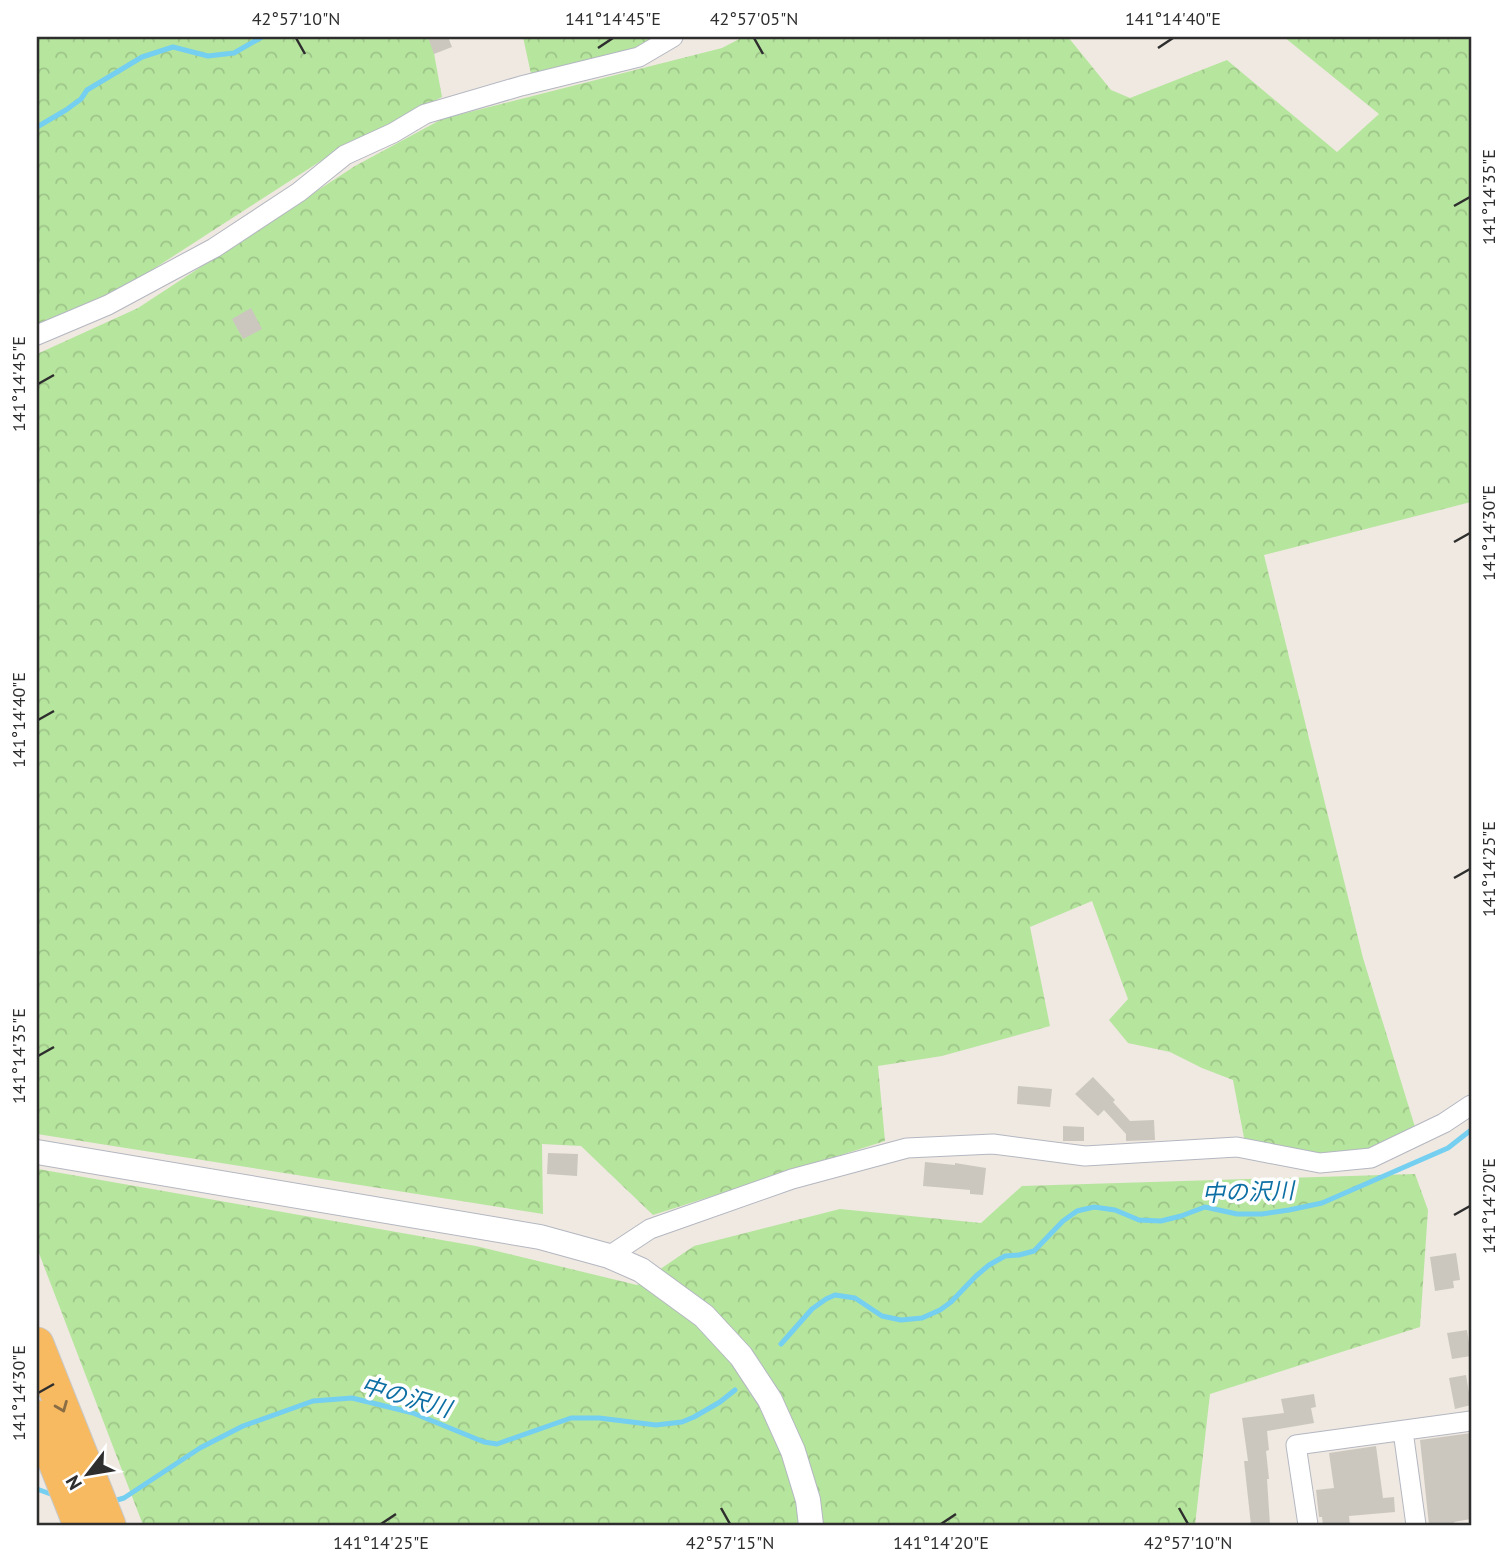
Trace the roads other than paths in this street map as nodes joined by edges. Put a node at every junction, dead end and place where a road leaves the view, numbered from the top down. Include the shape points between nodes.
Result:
1 (673, 37) edge
2 (37, 335) edge
3 (1471, 1105) edge
4 (37, 1153) edge
5 (609, 1256) junction
6 (37, 1343) edge
7 (37, 1417) edge
8 (1471, 1420) edge
9 (1403, 1431) junction
10 (80, 1525) edge
11 (109, 1525) edge
12 (811, 1525) edge
13 (1308, 1525) edge
14 (1416, 1525) edge

1 - 2 street via 639,57 425,114 345,155 299,192 214,248 108,306
3 - 5 street via 1371,1158 1320,1163 1237,1147 1085,1156 993,1144 907,1149 792,1179 650,1229
4 - 5 street via 540,1237
5 - 12 street via 641,1270 704,1316 741,1356 770,1400 793,1451
6 -> 11 highway
7 - 10 highway
8 - 9 street
9 - 13 street via 1296,1445
9 - 14 street

